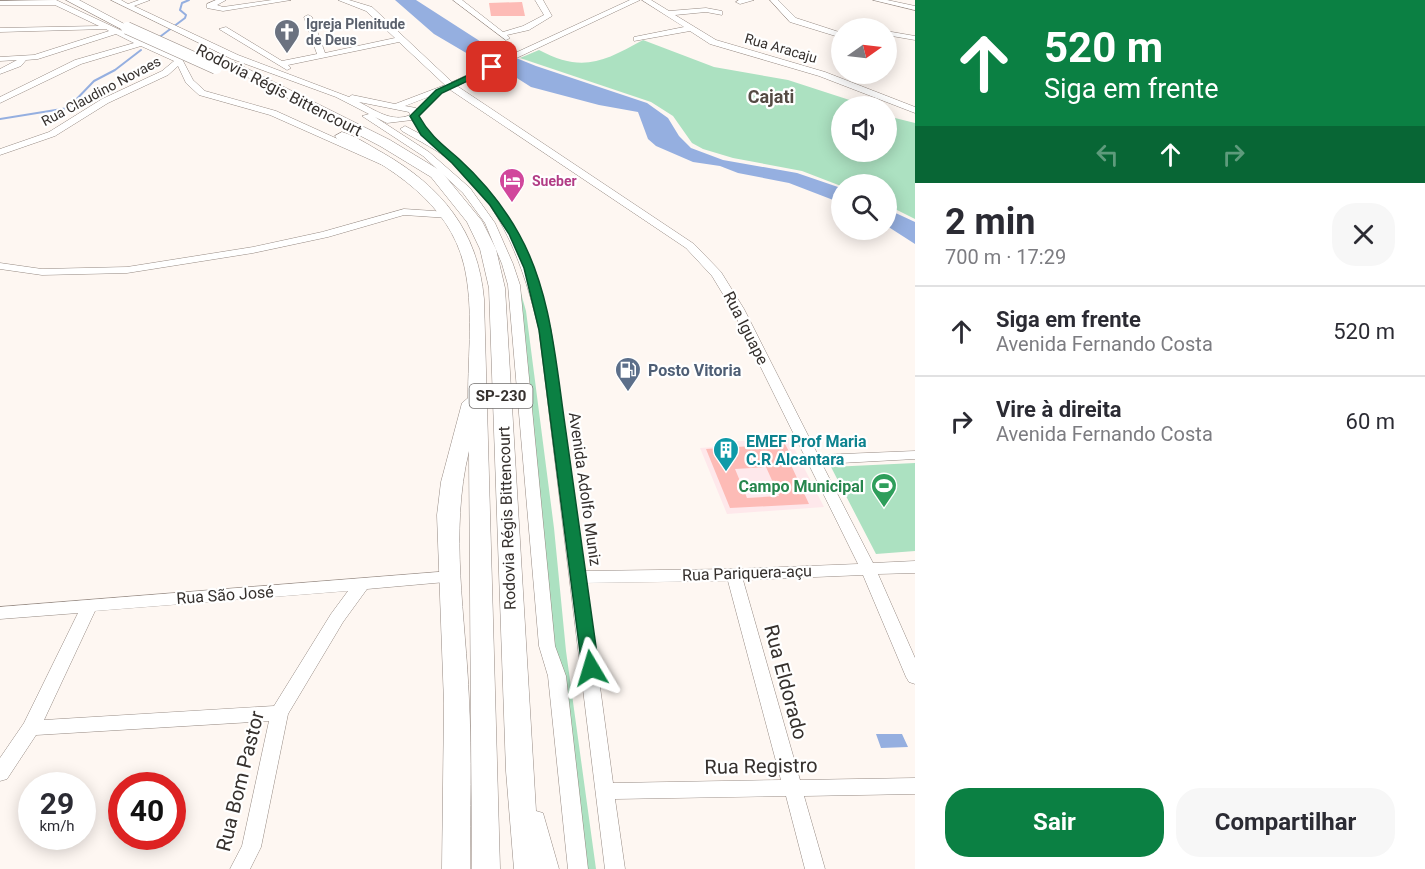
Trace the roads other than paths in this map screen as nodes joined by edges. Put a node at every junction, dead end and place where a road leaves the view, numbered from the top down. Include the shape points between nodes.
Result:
1 (71, 0) edge
2 (92, 0) edge
3 (116, 0) edge
4 (138, 0) edge
5 (146, 0) edge
6 (155, 0) edge
7 (222, 0) edge
8 (287, 0) edge
9 (342, 0) edge
10 (457, 0) edge
11 (539, 0) edge
12 (636, 0) edge
13 (646, 0) edge
14 (750, 0) edge
15 (774, 0) edge
16 (877, 0) edge
17 (52, 1) edge
18 (740, 2) dead end
19 (0, 3) edge
20 (128, 6) junction
21 (915, 8) edge
22 (670, 13) junction
23 (719, 13) dead end
24 (308, 17) dead end
25 (141, 18) junction
26 (220, 27) dead end
27 (691, 28) junction
28 (0, 30) edge
29 (110, 30) junction
30 (831, 32) edge
31 (897, 35) edge
32 (915, 38) edge
33 (402, 39) junction
34 (637, 39) dead end
35 (199, 41) junction
36 (139, 44) junction
37 (161, 52) junction
38 (321, 56) junction
39 (0, 58) edge
40 (23, 58) junction
41 (221, 60) junction
42 (179, 61) junction
43 (281, 64) junction
44 (0, 72) edge
45 (313, 86) junction
46 (451, 86) junction
47 (439, 91) junction
48 (339, 95) junction
49 (0, 100) edge
50 (395, 106) junction
51 (915, 110) edge
52 (415, 114) junction
53 (373, 116) junction
54 (393, 121) junction
55 (437, 147) junction
56 (0, 152) edge
57 (400, 169) junction
58 (449, 215) junction
59 (0, 266) edge
60 (477, 377) junction
61 (915, 455) edge
62 (812, 460) junction
63 (915, 567) edge
64 (868, 569) junction
65 (734, 575) junction
66 (451, 577) junction
67 (579, 577) junction
68 (362, 584) junction
69 (90, 605) junction
70 (0, 613) edge
71 (915, 677) edge
72 (279, 714) junction
73 (31, 728) junction
74 (519, 771) junction
75 (0, 772) edge
76 (915, 786) edge
77 (791, 788) junction
78 (607, 791) junction
79 (240, 869) edge
80 (456, 869) edge
81 (486, 869) edge
82 (528, 869) edge
83 (545, 869) edge
84 (578, 869) edge
85 (615, 869) edge
86 (815, 869) edge

1 - 41 highway, Rodovia Régis Bittencourt / SP-230, bridge via 127,28
2 - 25 highway, Rodovia Régis Bittencourt / SP-230
3 - 4 street
3 - 20 street
5 - 20 street
6 - 25 street via 146,5
7 - 8 street via 210,6 223,9
9 - 33 street, Rua Iguape via 369,9
10 - 11 street via 504,36 548,16
12 - 46 street
13 - 22 street, Rua Aracaju
14 - 18 street
15 - 30 street via 793,20
16 - 21 street
17 - 19 street
17 - 29 street
20 - 25 street
22 - 23 street via 706,9
22 - 27 street, Rua Aracaju
24 - 38 street
25 - 35 street via 158,21
25 - 41 highway, Rodovia Régis Bittencourt / SP-230
26 - 43 street
27 - 34 street
27 - 51 street, Rua Aracaju via 719,44 792,63
28 - 29 street
29 - 36 street
29 - 40 street
31 - 32 street
33 - 38 street
33 - 46 street, Rua Iguape
35 - 37 street
35 - 41 street
36 - 37 street
36 - 49 street via 78,62
37 - 42 street
38 - 43 street
39 - 40 street
40 - 44 street
41 - 42 street, Rua Claudino Novaes
41 - 45 street
41 - 57 highway, Rodovia Régis Bittencourt / SP-230
41 - 74 highway, Rodovia Régis Bittencourt / SP-230 via 386,143 436,174 474,221 488,249 497,288
42 - 56 street, Rua Claudino Novaes via 171,70 105,101 52,134
42 - 57 street via 194,87 214,98 273,113
43 - 45 street
45 - 48 street
46 - 47 street
46 - 62 street, Rua Iguape via 704,259 738,309
47 - 50 street
47 - 52 street
48 - 50 street
48 - 53 street
50 - 52 street via 409,108
50 - 53 street
52 - 54 street
52 - 55 street via 424,133
53 - 54 street
53 - 84 street via 442,166 479,205 502,249 514,285 548,646 557,676
54 - 55 street
55 - 67 street, Avenida Adolfo Muniz via 456,161 494,203 529,268 545,330
57 - 58 highway, Rodovia Régis Bittencourt / SP-230
58 - 59 street via 404,212 253,250 127,270 51,272
58 - 60 highway, Rodovia Régis Bittencourt / SP-230 via 471,263 476,299
60 - 66 highway via 451,482
60 - 81 highway, Rodovia Régis Bittencourt / SP-230
61 - 62 street
62 - 64 street, Rua Iguape
63 - 64 street, Rua Pariquera-açu
64 - 65 street, Rua Pariquera-açu
64 - 71 street, Rua Iguape
65 - 67 street, Rua Pariquera-açu
65 - 77 street, Rua Eldorado
66 - 68 street, Rua São José
66 - 80 highway via 457,703
67 - 78 street, Avenida Adolfo Muniz
68 - 69 street, Rua São José
68 - 72 street, Rua Bom Pastor
69 - 70 street, Rua São José
69 - 73 street
72 - 73 street
72 - 79 street, Rua Bom Pastor via 251,847
73 - 75 street
74 - 82 highway, Rodovia Régis Bittencourt / SP-230
74 - 83 highway
76 - 77 street, Rua Registro
77 - 78 street, Rua Registro
77 - 86 street, Rua Eldorado
78 - 85 street, Avenida Adolfo Muniz

